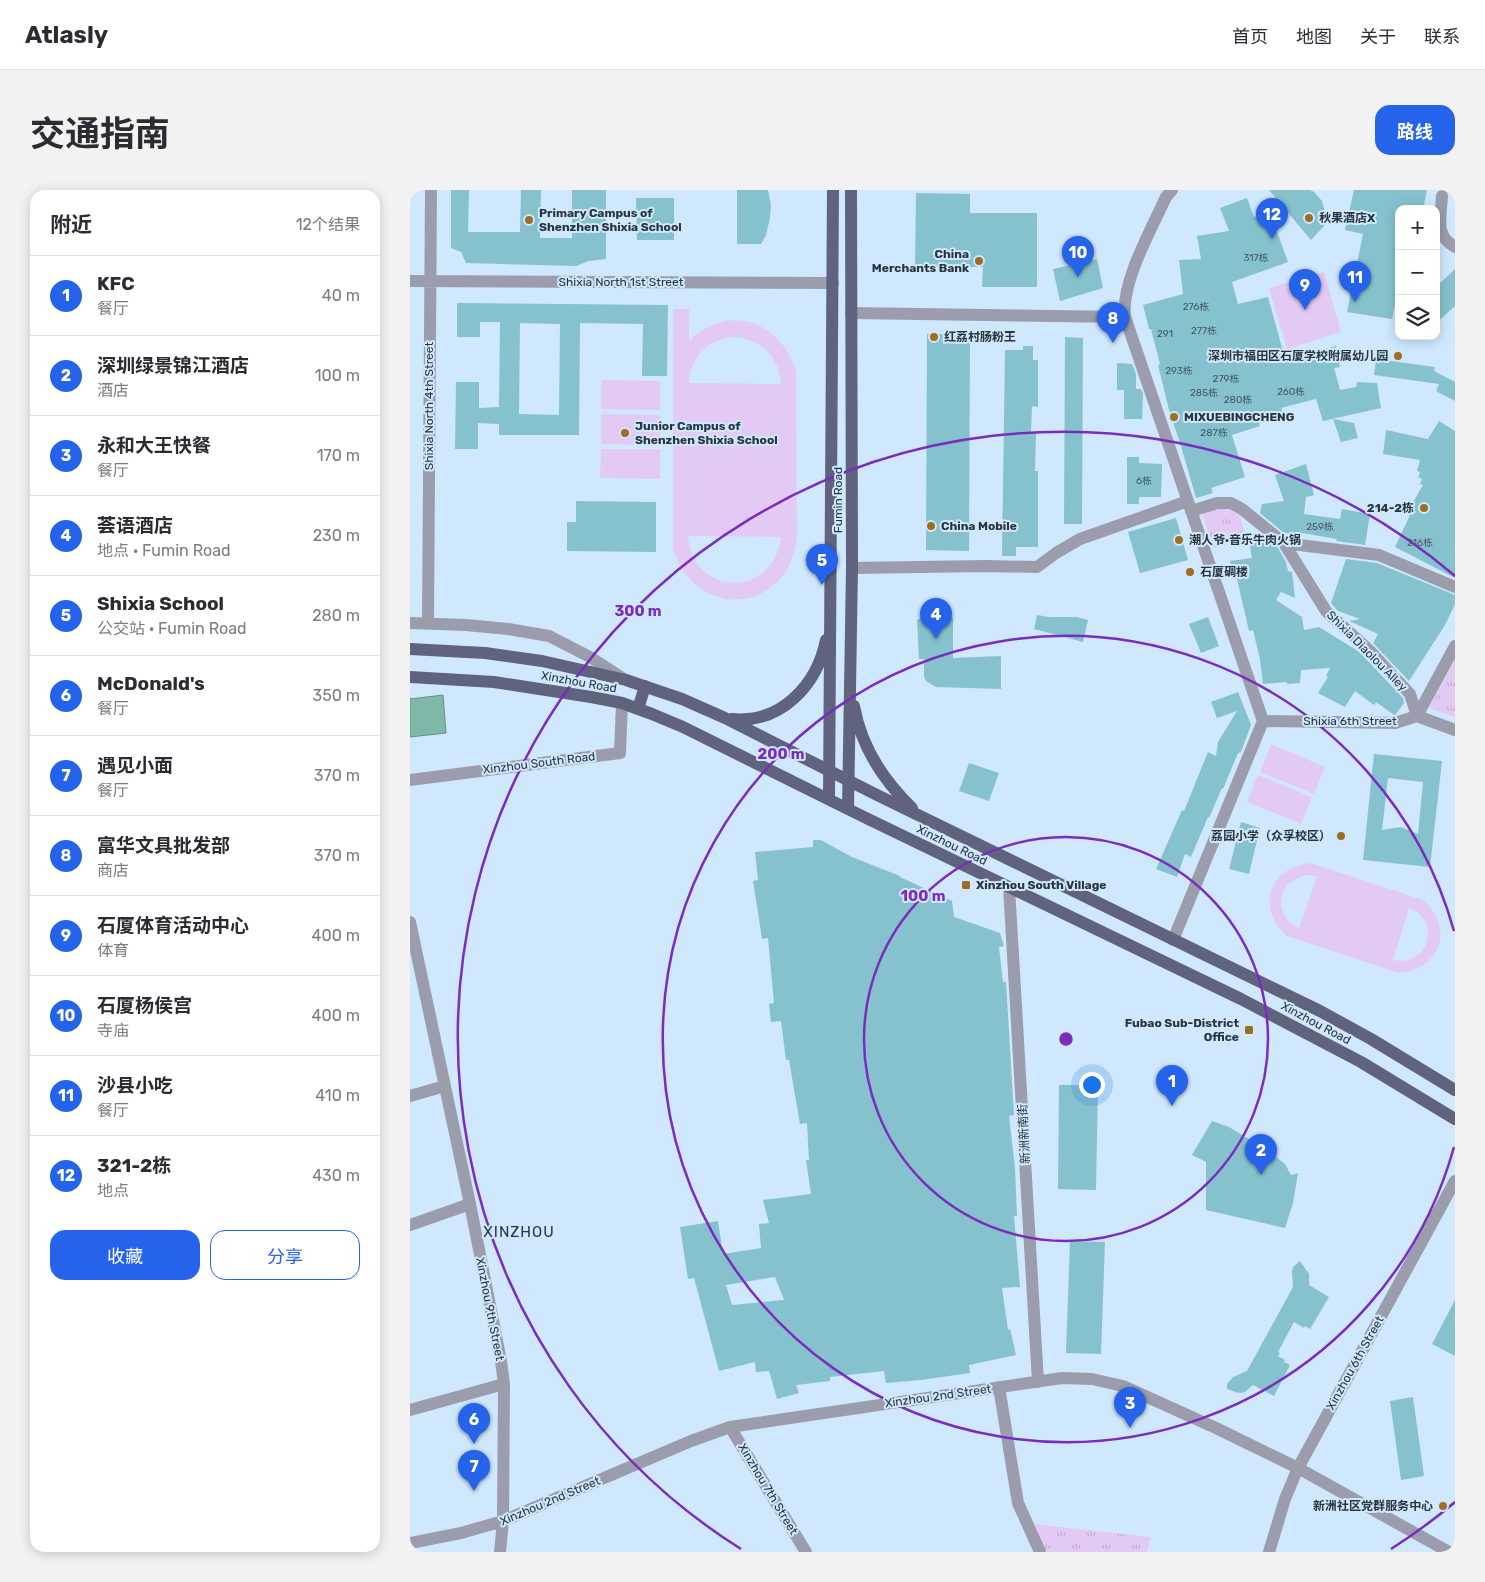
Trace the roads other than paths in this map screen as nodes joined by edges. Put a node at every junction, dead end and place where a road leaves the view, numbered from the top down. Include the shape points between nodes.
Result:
1 (431, 190) edge
2 (833, 190) edge
3 (851, 190) edge
4 (1172, 190) edge
5 (1442, 196) dead end
6 (1455, 247) edge
7 (410, 282) edge
8 (430, 282) junction
9 (833, 283) junction
10 (851, 313) junction
11 (1125, 317) junction
12 (1189, 506) junction
13 (1284, 543) junction
14 (852, 568) junction
15 (1455, 587) edge
16 (831, 615) junction
17 (410, 623) edge
18 (428, 623) junction
19 (1455, 646) edge
20 (410, 649) edge
21 (410, 677) edge
22 (626, 680) junction
23 (850, 681) junction
24 (645, 686) junction
25 (622, 704) junction
26 (638, 709) junction
27 (1417, 716) junction
28 (725, 718) junction
29 (1263, 721) junction
30 (1455, 730) edge
31 (830, 771) junction
32 (410, 780) edge
33 (849, 780) junction
34 (829, 800) junction
35 (848, 809) junction
36 (921, 817) junction
37 (1009, 887) junction
38 (410, 922) edge
39 (1173, 940) junction
40 (445, 1086) junction
41 (1455, 1090) edge
42 (410, 1096) edge
43 (1455, 1119) edge
44 (1455, 1181) edge
45 (470, 1204) junction
46 (410, 1225) edge
47 (1038, 1382) junction
48 (504, 1384) junction
49 (999, 1387) junction
50 (410, 1410) edge
51 (730, 1427) junction
52 (1298, 1468) junction
53 (503, 1521) junction
54 (410, 1543) edge
55 (500, 1552) edge
56 (806, 1552) edge
57 (1040, 1552) edge
58 (1269, 1552) edge
59 (1448, 1552) edge

1 - 8 street, Shixia North 4th Street
2 - 9 main road, Fumin Road
3 - 10 main road, Fumin Road
4 - 11 street via 1132,275 1125,296
5 - 6 street via 1441,233
7 - 8 street, Shixia North 1st Street
8 - 9 street, Shixia North 1st Street
8 - 18 street, Shixia North 4th Street
9 - 16 main road, Fumin Road
10 - 11 street
10 - 14 main road, Fumin Road
11 - 12 street
12 - 13 street, Shixia Diaolou Alley via 1231,503
12 - 14 street, Shixia Diaolou Alley via 1080,539 1036,567
12 - 29 street
13 - 15 street via 1379,555
13 - 27 street, Shixia Diaolou Alley via 1326,611 1410,694
14 - 23 main road, Fumin Road
16 - 28 main road via 817,669 801,693 782,708 758,718
16 - 31 main road, Fumin Road
17 - 18 street
18 - 22 street via 508,629 549,636
19 - 27 street
20 - 22 main road, Xinzhou Road via 516,656
21 - 25 main road, Xinzhou Road via 494,682
22 - 24 main road, Xinzhou Road
23 - 33 main road, Fumin Road
23 - 36 main road via 855,713 875,763 887,782
24 - 26 main road
24 - 28 main road, Xinzhou Road
25 - 26 main road, Xinzhou Road
25 - 32 street, Xinzhou South Road via 620,753
26 - 34 main road, Xinzhou Road via 691,731
27 - 29 street, Shixia 6th Street via 1395,723
27 - 30 street
28 - 31 main road, Xinzhou Road
29 - 39 street
31 - 33 main road, Xinzhou Road
31 - 34 main road, Fumin Road
33 - 35 main road, Fumin Road
33 - 36 main road, Xinzhou Road
34 - 35 main road, Xinzhou Road
35 - 37 main road, Xinzhou Road
36 - 39 main road, Xinzhou Road
37 - 43 main road, Xinzhou Road via 1301,1030
37 - 47 street, 新洲新南街
38 - 40 street, Xinzhou 9th Street
39 - 41 main road, Xinzhou Road via 1336,1020
40 - 42 street
40 - 45 street, Xinzhou 9th Street
44 - 52 street, Xinzhou 6th Street
45 - 46 street
45 - 48 street, Xinzhou 9th Street
47 - 49 street, Xinzhou 2nd Street
47 - 52 street, Xinzhou 2nd Street via 1062,1378 1092,1379 1123,1386
48 - 50 street
48 - 53 street, Xinzhou 9th Street
49 - 51 street, Xinzhou 2nd Street
49 - 57 street via 1018,1503
51 - 53 street, Xinzhou 2nd Street
51 - 56 street, Xinzhou 7th Street
52 - 58 street, Xinzhou 6th Street
52 - 59 street, Xinzhou 2nd Street
53 - 54 street, Xinzhou 2nd Street
53 - 55 street, Xinzhou 9th Street

